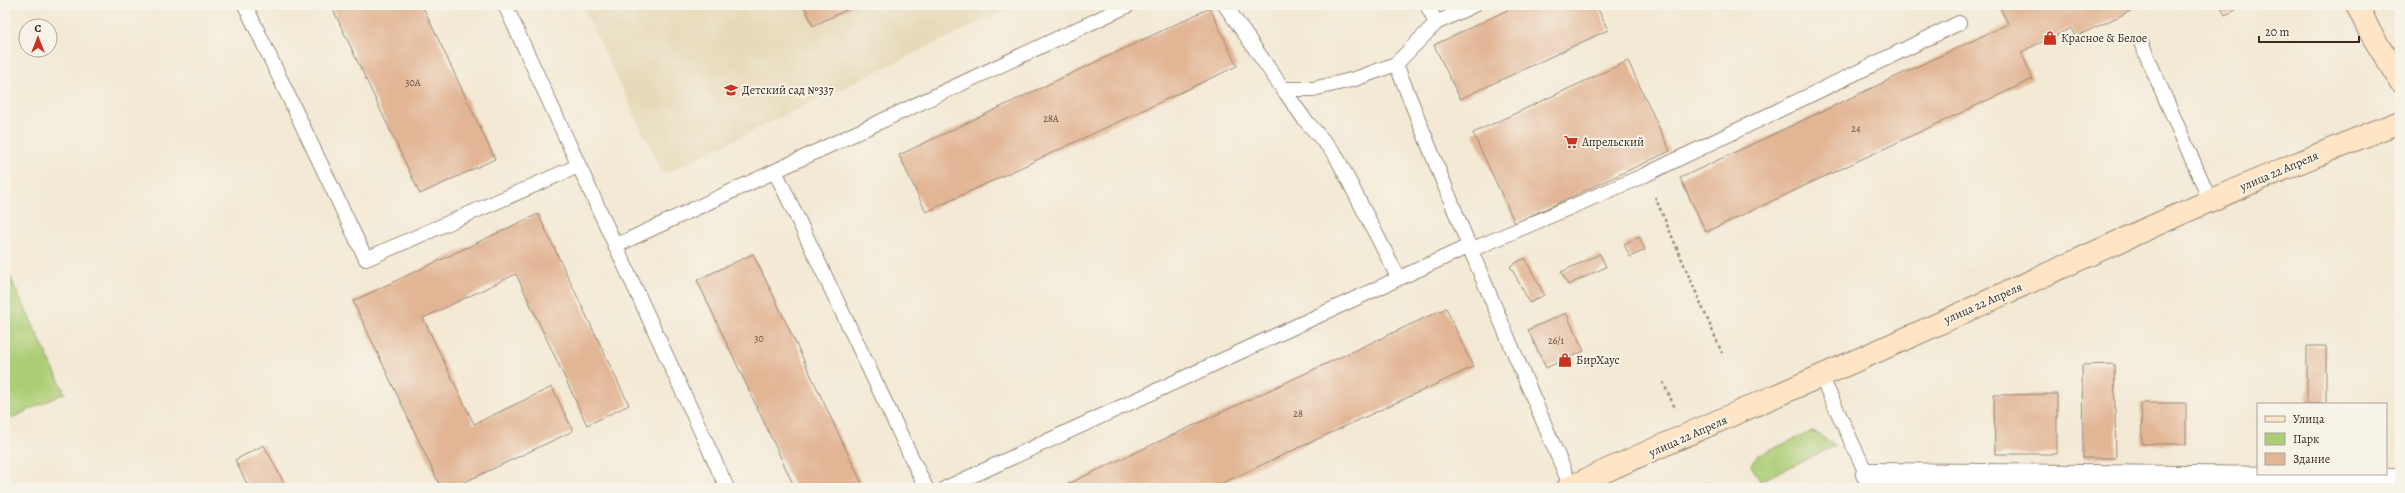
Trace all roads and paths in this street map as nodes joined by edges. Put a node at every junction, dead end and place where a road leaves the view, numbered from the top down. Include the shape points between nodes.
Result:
1 (245, 5) edge
2 (505, 5) edge
3 (1129, 5) edge
4 (1225, 5) edge
5 (1427, 5) edge
6 (1474, 5) edge
7 (2357, 5) edge
8 (1436, 23) junction
9 (1959, 23) dead end
10 (2142, 44) dead end
11 (1396, 64) junction
12 (2400, 81) edge
13 (1283, 89) junction
14 (2400, 122) edge
15 (578, 166) junction
16 (775, 171) junction
17 (1645, 175) junction
18 (2210, 200) junction
19 (615, 246) junction
20 (1470, 248) junction
21 (1398, 277) junction
22 (1722, 353) dead end
23 (1821, 376) junction
24 (1663, 382) dead end
25 (1678, 413) dead end
26 (2400, 479) edge
27 (1870, 481) edge
28 (1709, 482) dead end
29 (1570, 487) edge
30 (727, 488) edge
31 (926, 488) edge
32 (946, 488) edge
33 (1712, 488) edge

1 - 15 lane via 366,259
2 - 15 lane
3 - 16 lane
4 - 13 lane
5 - 8 lane
6 - 8 lane
7 - 12 main road
8 - 11 lane
9 - 17 lane
10 - 18 lane
11 - 13 lane via 1355,79 1313,89
11 - 20 lane
13 - 21 lane via 1305,120 1335,154
14 - 18 main road, улица 22 Апреля
15 - 19 lane
16 - 19 lane
16 - 31 lane
17 - 20 lane
17 - 22 path
18 - 23 main road, улица 22 Апреля
19 - 30 lane
20 - 21 lane
20 - 29 lane
21 - 32 lane
23 - 27 lane
23 - 29 main road, улица 22 Апреля
24 - 25 path
26 - 27 street
28 - 33 path

